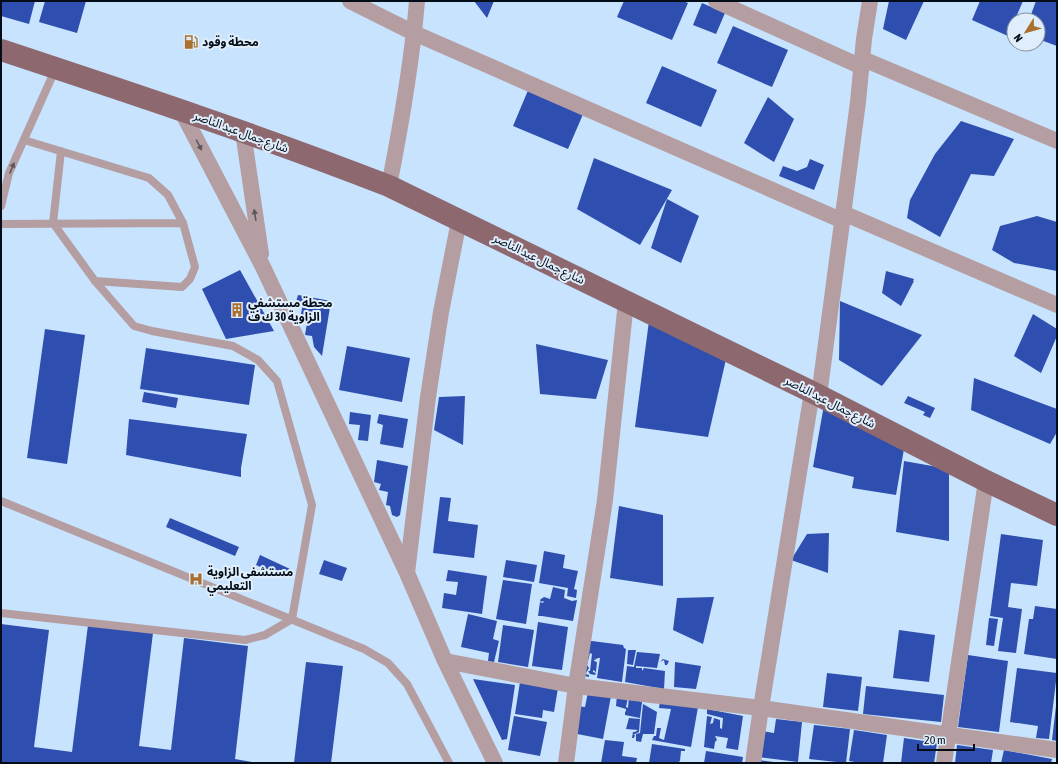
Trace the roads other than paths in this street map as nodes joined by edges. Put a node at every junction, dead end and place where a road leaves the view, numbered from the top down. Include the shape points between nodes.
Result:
1 (350, 1) edge
2 (417, 1) edge
3 (716, 1) edge
4 (870, 1) edge
5 (414, 33) junction
6 (3, 53) edge
7 (862, 63) junction
8 (56, 68) junction
9 (181, 110) junction
10 (243, 132) junction
11 (24, 140) junction
12 (1057, 142) edge
13 (61, 151) junction
14 (389, 186) junction
15 (1, 206) edge
16 (843, 217) junction
17 (459, 221) junction
18 (53, 223) junction
19 (182, 223) junction
20 (1, 224) edge
21 (263, 267) junction
22 (95, 281) junction
23 (626, 302) junction
24 (1057, 305) edge
25 (816, 394) junction
26 (986, 481) junction
27 (1, 501) edge
28 (1057, 515) edge
29 (407, 573) junction
30 (1, 613) edge
31 (292, 620) junction
32 (445, 660) junction
33 (576, 686) junction
34 (761, 708) junction
35 (948, 735) junction
36 (1057, 750) edge
37 (449, 763) edge
38 (495, 763) edge
39 (566, 763) edge
40 (753, 763) edge
41 (944, 763) edge

1 - 5 street
2 - 5 street
3 - 7 street
4 - 7 street
5 - 14 street
5 - 16 street
6 - 8 main road, شارع جمال عبد الناصر
7 - 12 street
7 - 16 street
8 - 9 main road, شارع جمال عبد الناصر
8 - 11 lane
9 - 10 main road, شارع جمال عبد الناصر
9 -> 21 street
10 - 14 main road, شارع جمال عبد الناصر
21 -> 10 street
11 - 13 lane
15 -> 11 lane via 9,173
13 - 18 lane
13 - 19 lane via 150,178 168,195
14 - 17 main road, شارع جمال عبد الناصر
16 - 24 street
16 - 25 street
17 - 23 main road, شارع جمال عبد الناصر
17 - 29 street via 428,397
18 - 19 lane
18 - 20 lane
18 - 22 lane
19 - 22 lane via 195,267 190,279 182,287
21 - 29 street
22 - 31 lane via 134,326 233,346 258,360 277,381 312,505
23 - 25 main road, شارع جمال عبد الناصر
23 - 33 street via 605,500
25 - 26 main road, شارع جمال عبد الناصر
25 - 34 street
26 - 28 main road, شارع جمال عبد الناصر
26 - 35 street
27 - 31 lane
29 - 32 street
30 - 31 lane via 245,640 265,635
31 - 37 lane via 364,649 388,663 407,684
32 - 33 street
32 - 38 street
33 - 34 street
33 - 39 street
34 - 35 street
34 - 40 street
35 - 36 street
35 - 41 street

